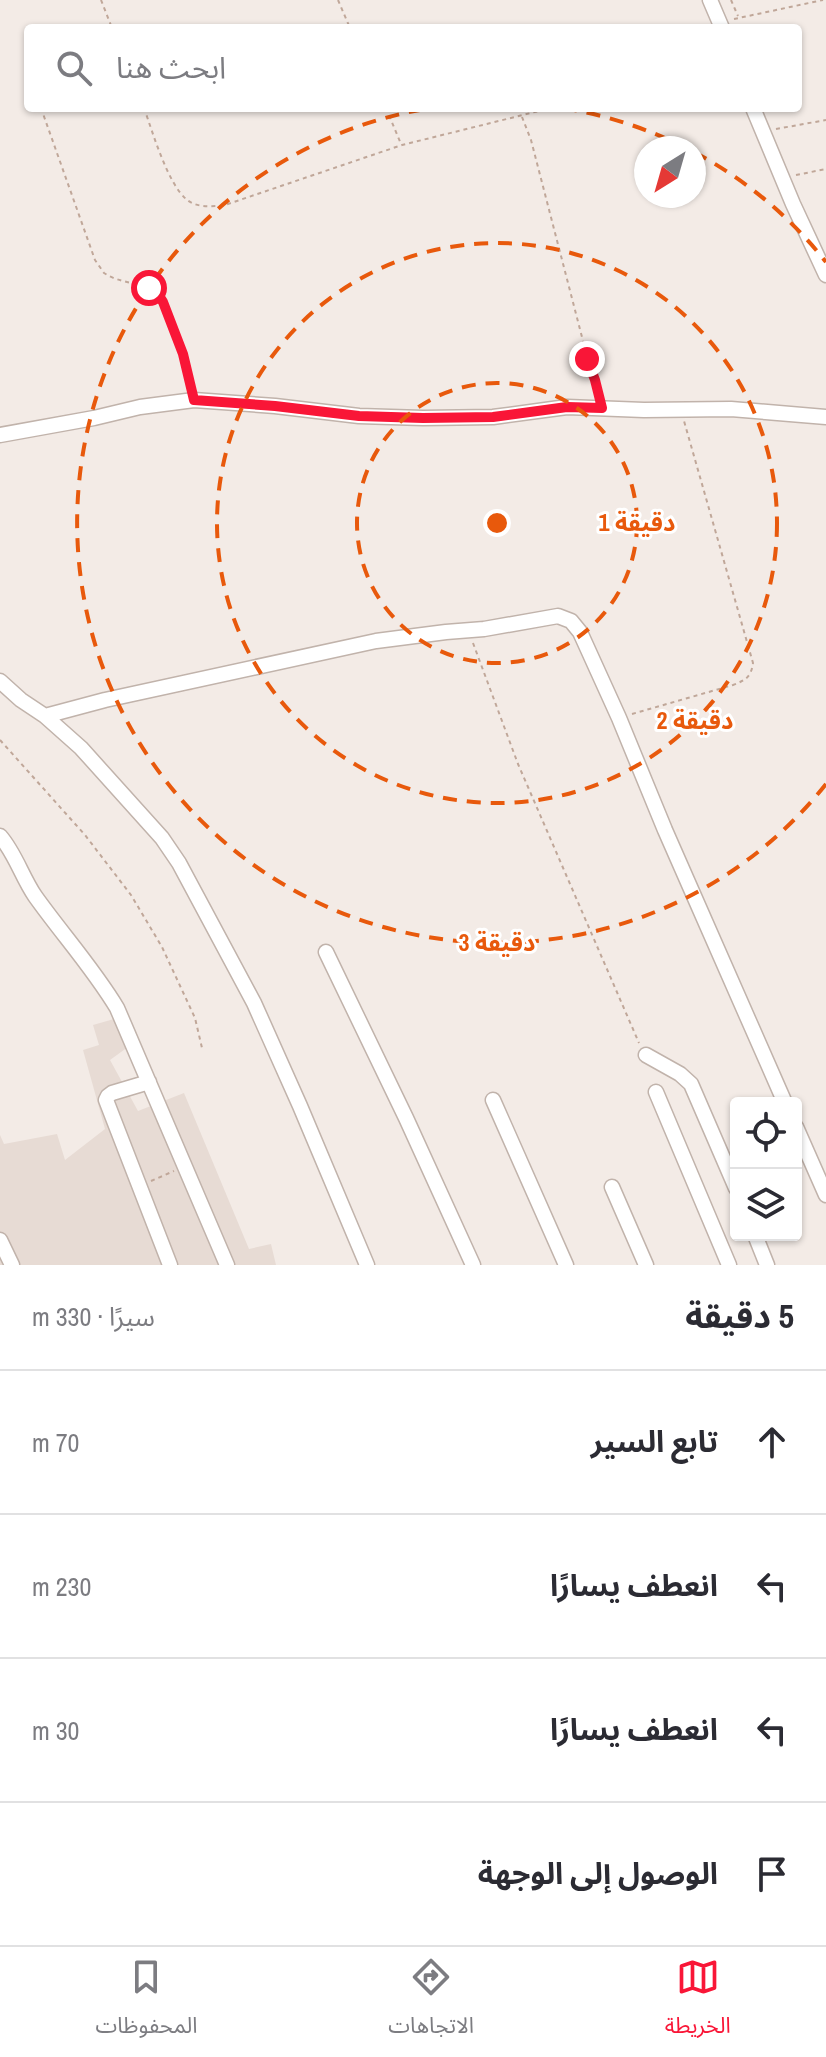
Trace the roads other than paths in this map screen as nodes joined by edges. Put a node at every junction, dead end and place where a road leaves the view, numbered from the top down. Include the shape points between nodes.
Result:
1 (710, 0) edge
2 (720, 24) edge
3 (755, 112) edge
4 (826, 275) edge
5 (826, 417) edge
6 (0, 435) edge
7 (0, 681) edge
8 (45, 716) junction
9 (0, 836) edge
10 (326, 952) dead end
11 (646, 1055) road end
12 (149, 1082) junction
13 (656, 1092) dead end
14 (782, 1097) edge
15 (493, 1100) dead end
16 (802, 1141) edge
17 (730, 1174) edge
18 (612, 1187) dead end
19 (826, 1195) edge
20 (0, 1240) edge
21 (757, 1241) edge
22 (12, 1265) edge
23 (170, 1265) edge
24 (227, 1265) edge
25 (367, 1265) edge
26 (473, 1265) edge
27 (566, 1265) edge
28 (646, 1265) edge
29 (729, 1265) edge
30 (767, 1265) edge

1 - 2 street
3 - 4 street
5 - 6 street via 731,409 567,407 493,417 423,418 194,400
7 - 8 street
8 - 14 street via 361,644 567,617 580,632 619,718
8 - 25 street via 81,748 179,863 254,1003
9 - 12 street via 36,897 108,992
10 - 26 street
11 - 17 street via 691,1084
12 - 23 street via 112,1093 106,1100
12 - 24 street
13 - 29 street
15 - 27 street
16 - 19 street
18 - 28 street
20 - 22 street
21 - 30 street

